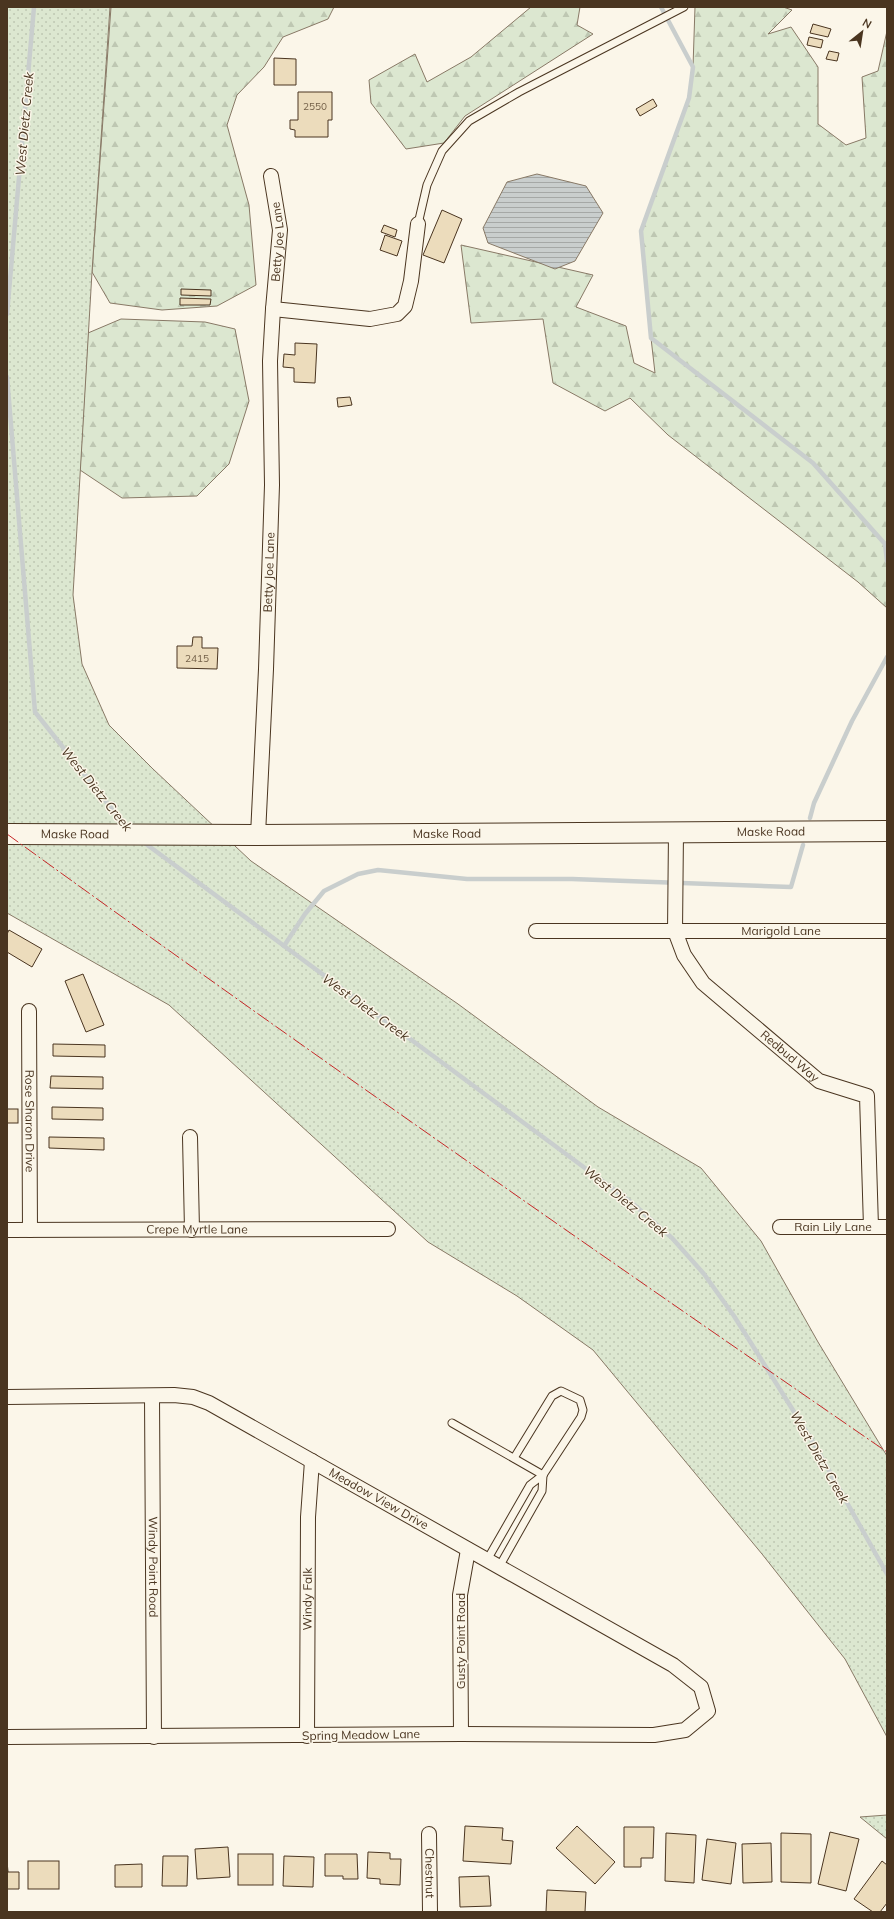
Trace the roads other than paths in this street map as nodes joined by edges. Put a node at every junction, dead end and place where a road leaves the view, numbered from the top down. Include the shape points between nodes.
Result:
1 (684, 7) edge
2 (271, 176) dead end
3 (418, 224) joint
4 (273, 309) junction
5 (887, 831) edge
6 (676, 832) junction
7 (7, 834) edge
8 (258, 835) junction
9 (536, 931) dead end
10 (675, 931) junction
11 (887, 931) edge
12 (29, 1011) dead end
13 (190, 1137) dead end
14 (780, 1227) dead end
15 (871, 1227) junction
16 (887, 1227) edge
17 (388, 1229) dead end
18 (7, 1230) edge
19 (30, 1230) junction
20 (192, 1230) junction
21 (152, 1396) junction
22 (7, 1397) edge
23 (452, 1423) dead end
24 (514, 1458) junction
25 (312, 1461) junction
26 (543, 1475) junction
27 (468, 1550) junction
28 (486, 1560) junction
29 (499, 1567) junction
30 (708, 1711) joint
31 (461, 1734) junction
32 (308, 1736) junction
33 (7, 1737) edge
34 (154, 1737) junction
35 (429, 1834) dead end
36 (430, 1912) edge

1 - 3 lane via 526,88 469,121 442,150 427,185
2 - 4 street, Betty Joe Lane via 280,230
3 - 4 street via 410,287 405,306 397,314 370,319
4 - 8 street, Betty Joe Lane via 270,361 272,485
5 - 6 street, Maske Road
6 - 8 street, Maske Road
6 - 10 street
7 - 8 street, Maske Road
9 - 10 street, Marigold Lane
10 - 11 street, Marigold Lane
10 - 15 street, Redbud Way via 684,955 703,983 819,1081 867,1096
12 - 19 street, Rose Sharon Drive
13 - 20 street
14 - 15 street, Rain Lily Lane
15 - 16 street, Rain Lily Lane
17 - 20 street, Crepe Myrtle Lane
18 - 19 street, Crepe Myrtle Lane
19 - 20 street, Crepe Myrtle Lane
21 - 22 street, Meadow View Drive
21 - 25 street, Meadow View Drive via 193,1397 209,1403
21 - 34 street, Windy Point Road
23 - 24 lane
24 - 26 lane
24 - 26 lane via 552,1396 562,1391 580,1400 583,1410 581,1417
25 - 27 street, Meadow View Drive
25 - 32 street, Windy Falk via 308,1517
26 - 28 lane via 530,1486
26 - 29 lane via 542,1491
27 - 28 street, Meadow View Drive
27 - 31 street, Gusty Point Road via 460,1595
28 - 29 street, Meadow View Drive
29 - 30 street, Meadow View Drive via 674,1665 701,1686
30 - 31 street, Spring Meadow Lane via 684,1730 654,1735
31 - 32 street, Spring Meadow Lane
32 - 34 street, Spring Meadow Lane
33 - 34 street, Spring Meadow Lane
35 - 36 street, Chestnut

